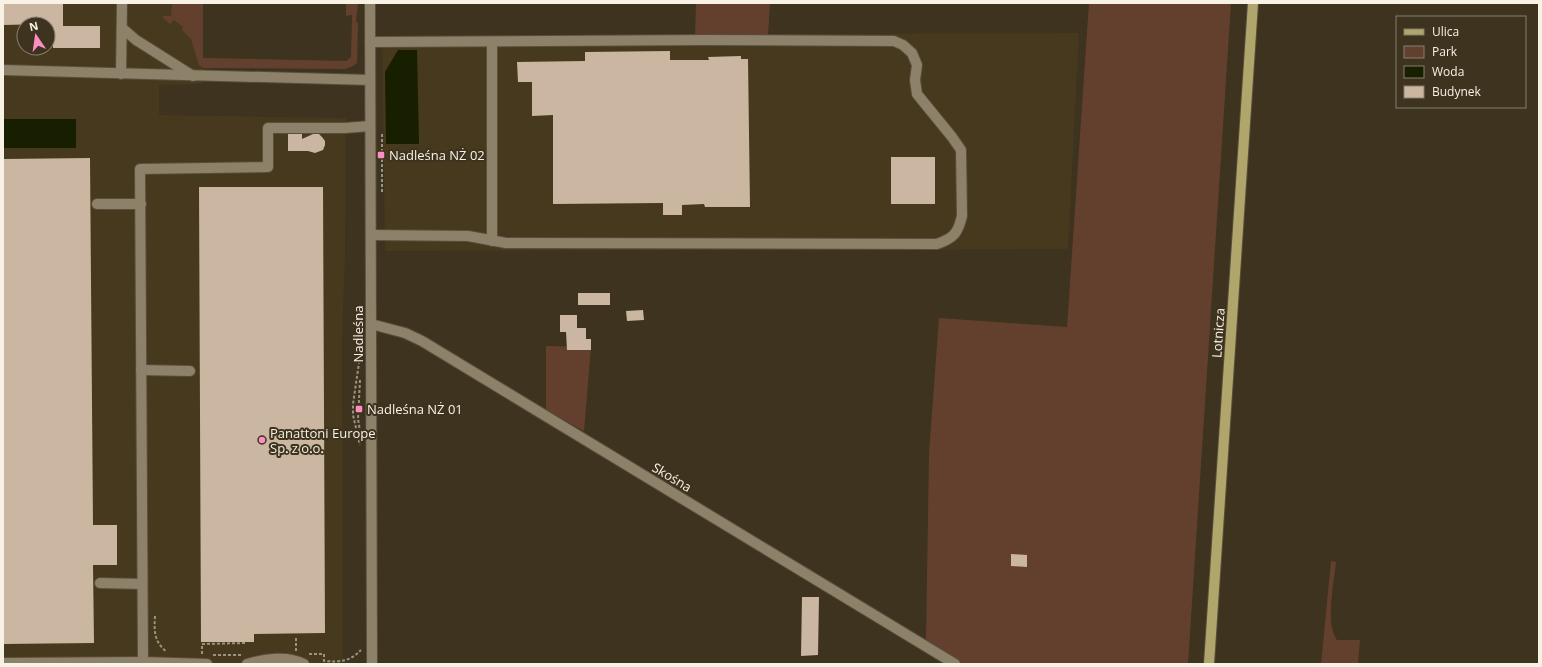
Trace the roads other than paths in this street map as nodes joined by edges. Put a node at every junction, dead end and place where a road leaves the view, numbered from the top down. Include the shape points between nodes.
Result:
1 (122, 3) edge
2 (370, 3) edge
3 (1253, 3) edge
4 (122, 28) junction
5 (370, 42) junction
6 (492, 42) junction
7 (3, 70) edge
8 (121, 74) junction
9 (193, 76) junction
10 (370, 80) junction
11 (370, 126) junction
12 (97, 204) dead end
13 (141, 204) junction
14 (371, 235) junction
15 (492, 241) junction
16 (371, 324) junction
17 (141, 370) junction
18 (190, 371) dead end
19 (100, 583) dead end
20 (142, 584) junction
21 (205, 660) edge
22 (142, 662) junction
23 (3, 663) edge
24 (247, 664) edge
25 (304, 664) edge
26 (372, 664) edge
27 (955, 664) edge
28 (1209, 664) edge

1 - 4 street
2 - 5 street, Nadleśna
3 - 28 main road, Lotnicza
4 - 8 street
4 - 9 street via 136,40
5 - 6 street
5 - 10 street, Nadleśna
6 - 15 street
6 - 15 street via 894,41 912,53 917,65 917,94 961,150 962,216 955,234 938,244 554,244
7 - 8 street
8 - 9 street
9 - 10 street
10 - 11 street, Nadleśna
11 - 13 street via 268,128 268,167 140,169
11 - 14 street, Nadleśna
12 - 13 street
13 - 17 street
14 - 15 street via 468,236
14 - 16 street, Nadleśna
16 - 26 street, Nadleśna
16 - 27 street, Skośna via 405,333 422,341
17 - 18 street
17 - 20 street
19 - 20 street
20 - 22 street
21 - 22 street
22 - 23 street
24 - 25 street via 265,659 292,659

